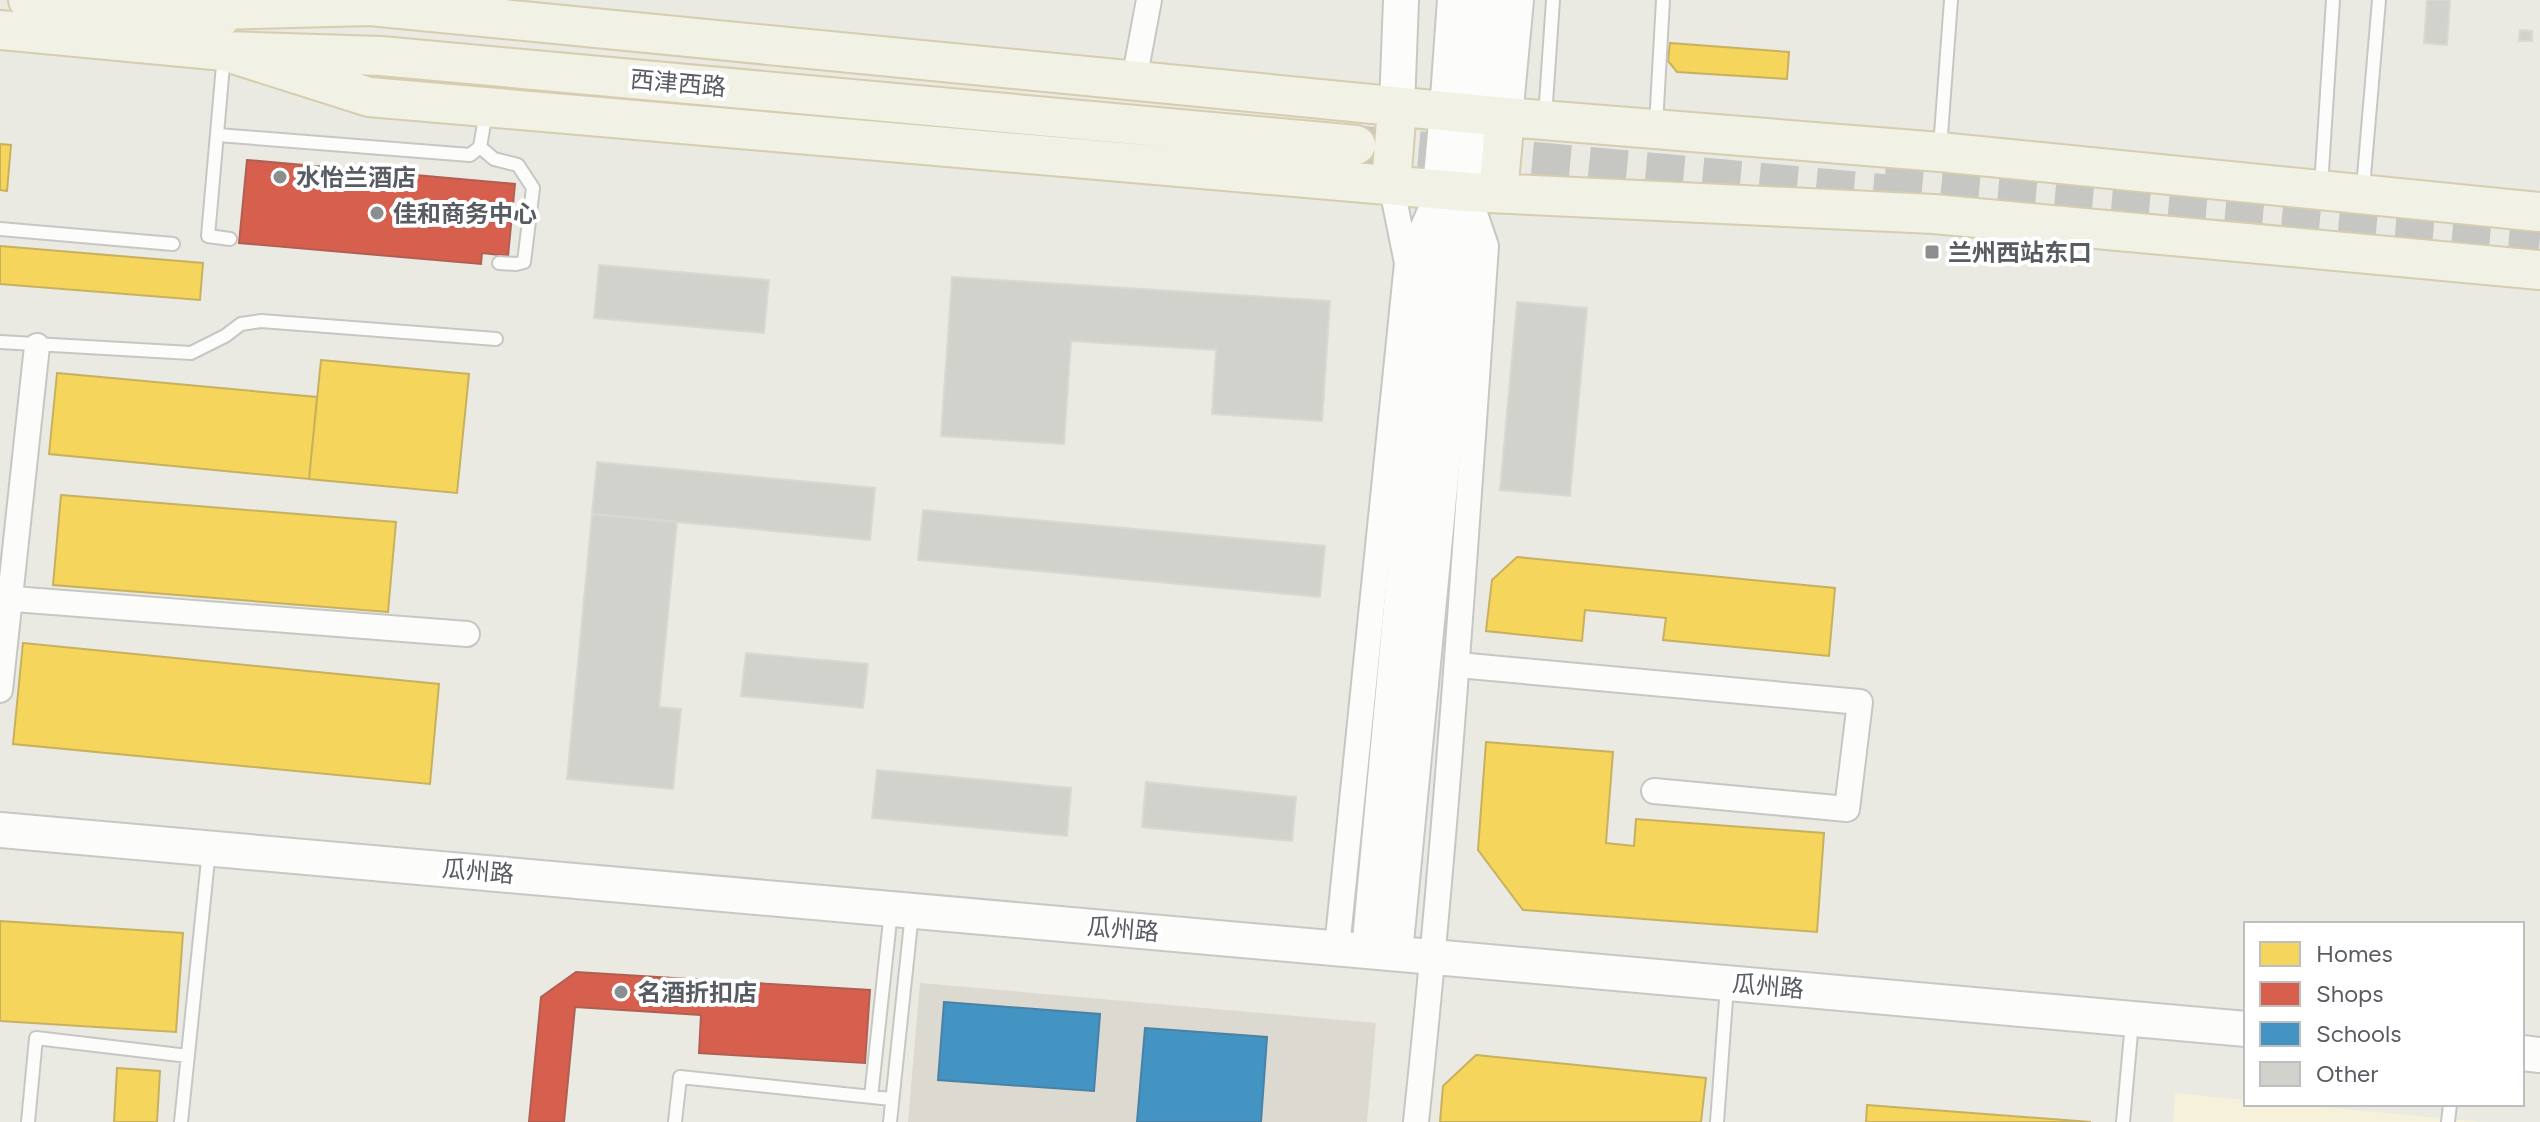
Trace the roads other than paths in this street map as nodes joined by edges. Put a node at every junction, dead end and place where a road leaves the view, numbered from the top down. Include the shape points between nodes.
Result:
1 (28, 0) edge
2 (1149, 0) edge
3 (1401, 0) edge
4 (1455, 0) edge
5 (1485, 0) edge
6 (1516, 0) edge
7 (1553, 0) edge
8 (1663, 0) edge
9 (1951, 0) edge
10 (2333, 0) edge
11 (2379, 0) edge
12 (207, 6) edge
13 (0, 30) edge
14 (224, 51) junction
15 (1134, 80) junction
16 (487, 107) junction
17 (1397, 107) junction
18 (1476, 114) junction
19 (1545, 120) junction
20 (1656, 129) junction
21 (218, 135) junction
22 (480, 147) junction
23 (1940, 152) junction
24 (1391, 184) junction
25 (2321, 190) junction
26 (1468, 191) junction
27 (2362, 195) junction
28 (2540, 212) edge
29 (0, 229) edge
30 (230, 239) dead end
31 (173, 244) dead end
32 (499, 263) dead end
33 (1407, 263) junction
34 (2540, 270) edge
35 (496, 339) dead end
36 (0, 342) edge
37 (37, 346) junction
38 (4, 598) edge
39 (467, 634) dead end
40 (1458, 665) junction
41 (0, 690) edge
42 (1654, 791) dead end
43 (0, 830) edge
44 (209, 847) junction
45 (902, 909) junction
46 (1367, 950) junction
47 (1434, 956) junction
48 (1728, 983) junction
49 (2132, 1019) junction
50 (2244, 1029) edge
51 (188, 1056) junction
52 (871, 1097) junction
53 (891, 1099) junction
54 (28, 1122) edge
55 (181, 1122) edge
56 (675, 1122) edge
57 (890, 1122) edge
58 (1416, 1122) edge
59 (1717, 1122) edge
60 (2123, 1122) edge

1 - 12 main road, 西津西路
2 - 15 street
3 - 17 street
4 - 18 street
5 - 18 street
6 - 18 street
7 - 19 lane
8 - 20 lane
9 - 23 lane
10 - 25 lane
11 - 27 lane
12 - 14 main road, 西津西路 via 388,37 1356,137 381,56
12 - 15 main road via 370,6
13 - 14 main road, 西津西路
14 - 16 main road via 369,97
14 - 21 lane
15 - 17 main road
16 - 22 lane
16 - 24 main road
17 - 18 main road
17 - 24 main road
18 - 19 main road
18 - 26 main road
18 - 26 street
19 - 20 main road
20 - 23 main road
21 - 22 lane via 470,155
21 - 30 lane via 208,236
22 - 32 lane via 494,159 518,165 533,188 524,262
23 - 25 main road
24 - 26 main road
24 - 33 street
25 - 27 main road
26 - 33 street
26 - 34 main road via 1934,214
26 - 40 street via 1486,246
26 - 46 street
27 - 28 main road
29 - 31 lane
33 - 46 street
35 - 37 lane via 261,321 241,324 191,353
36 - 37 lane
37 - 38 street
38 - 39 street
38 - 41 street
40 - 42 street via 1860,702 1847,809
40 - 47 street
43 - 44 street, 瓜州路
44 - 45 street, 瓜州路
44 - 51 lane
45 - 46 street, 瓜州路
45 - 52 lane
45 - 53 lane
46 - 47 street, 瓜州路
47 - 48 street, 瓜州路
47 - 58 street
48 - 49 street, 瓜州路
48 - 59 lane
49 - 50 street, 瓜州路
49 - 60 lane
51 - 54 lane via 36,1038
51 - 55 lane
52 - 53 lane
52 - 56 lane via 680,1077
53 - 57 lane

